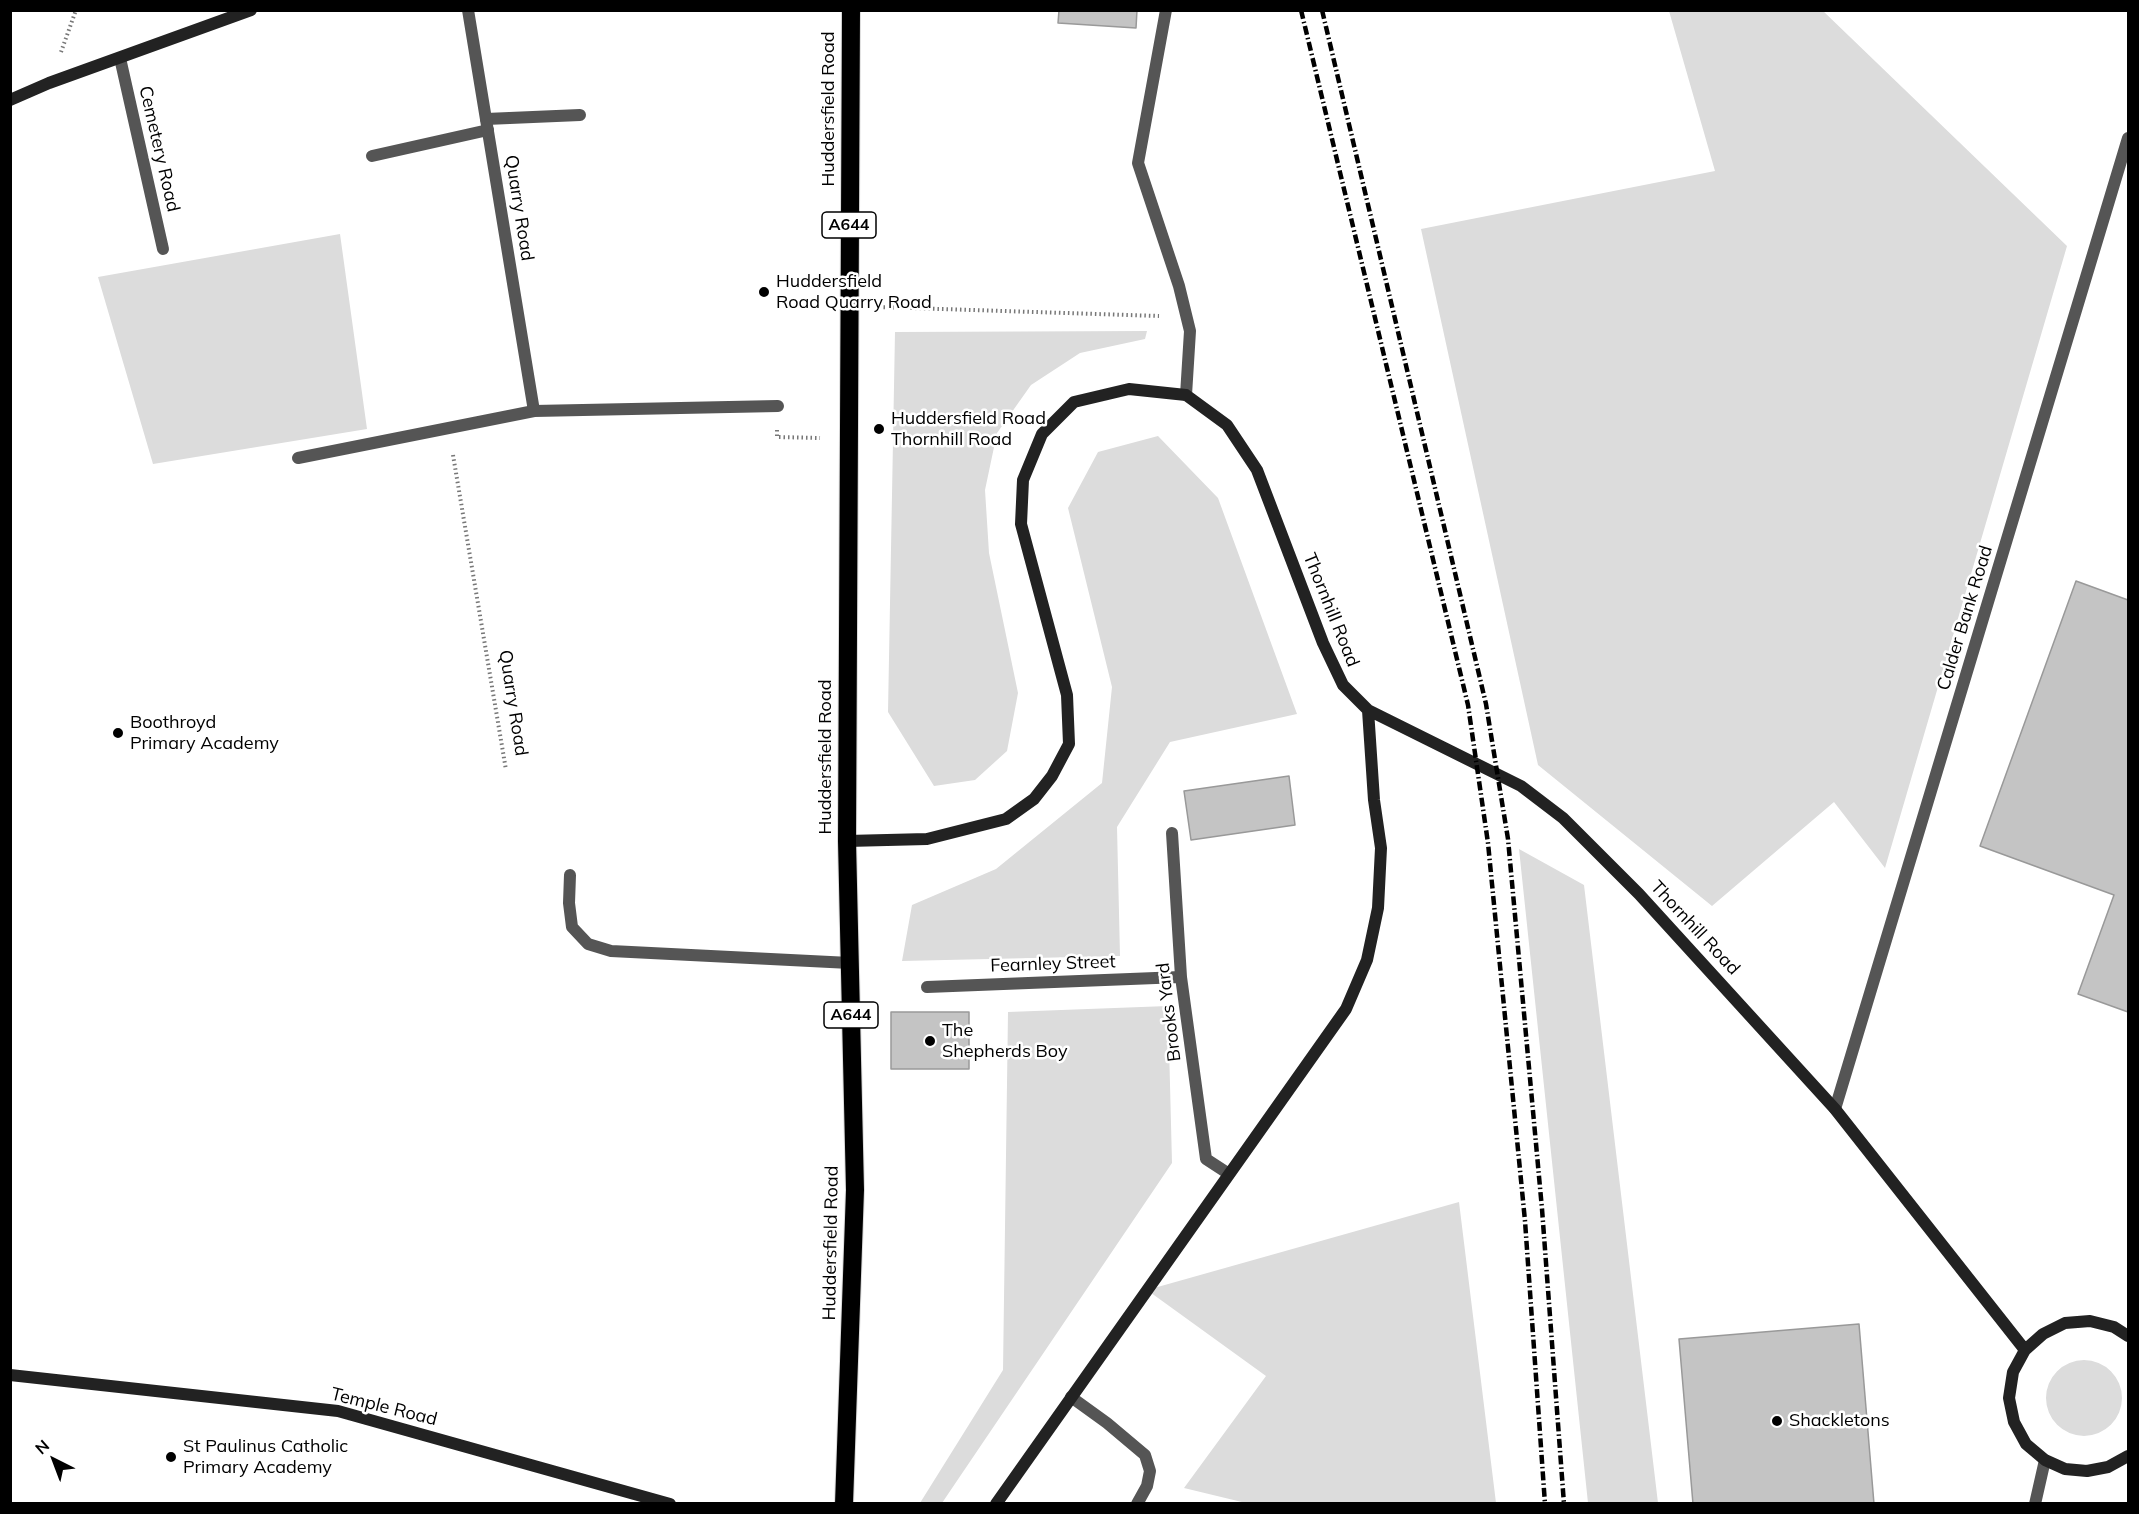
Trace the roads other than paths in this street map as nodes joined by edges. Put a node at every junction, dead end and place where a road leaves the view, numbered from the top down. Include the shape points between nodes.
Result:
1 (251, 10) edge
2 (468, 10) edge
3 (851, 10) edge
4 (1166, 10) edge
5 (120, 57) junction
6 (10, 100) edge
7 (580, 115) dead end
8 (487, 125) junction
9 (2128, 138) edge
10 (372, 156) dead end
11 (163, 249) dead end
12 (1186, 395) junction
13 (778, 406) dead end
14 (534, 411) junction
15 (298, 458) dead end
16 (1368, 710) junction
17 (1172, 832) dead end
18 (847, 841) junction
19 (570, 875) dead end
20 (850, 963) junction
21 (1181, 977) junction
22 (927, 987) dead end
23 (1835, 1109) junction
24 (1229, 1174) junction
25 (2128, 1336) edge
26 (2025, 1350) junction
27 (10, 1375) edge
28 (1071, 1397) junction
29 (2128, 1456) edge
30 (2045, 1460) junction
31 (670, 1503) edge
32 (844, 1503) edge
33 (996, 1503) edge
34 (1137, 1503) edge
35 (2036, 1503) edge

1 - 5 main road
2 - 8 street, Quarry Road
3 - 18 highway, Huddersfield Road / A644
4 - 12 street via 1138,163 1187,316 1190,332
5 - 6 main road
5 - 11 street, Cemetery Road
7 - 8 street
8 - 10 street
8 - 14 street, Quarry Road
9 - 23 street, Calder Bank Road
12 - 16 main road, Thornhill Road via 1227,425 1257,470 1323,643 1343,685
12 - 18 main road via 1129,389 1074,402 1042,434 1023,480 1021,524 1067,694 1069,744 1052,776 1034,799 1006,819 927,839
13 - 14 street
14 - 15 street
16 - 23 main road, Thornhill Road via 1521,786 1563,818 1639,894
16 - 24 main road via 1381,848 1378,908 1367,960 1346,1009
17 - 21 street, Brooks Yard
18 - 20 highway, Huddersfield Road / A644
19 - 20 street via 572,927 588,944 611,951
20 - 32 highway, Huddersfield Road / A644 via 855,1190
21 - 22 street, Fearnley Street
21 - 24 street, Brooks Yard via 1206,1159
23 - 26 main road, Thornhill Road
24 - 28 main road
25 - 26 main road via 2114,1327 2090,1321 2065,1323 2043,1334
26 - 30 main road via 2013,1372 2009,1398 2014,1422 2026,1444
27 - 31 main road, Temple Road via 339,1412
28 - 33 main road
28 - 34 street via 1145,1455 1150,1471
29 - 30 main road via 2108,1467 2087,1471 2066,1469
30 - 35 street

